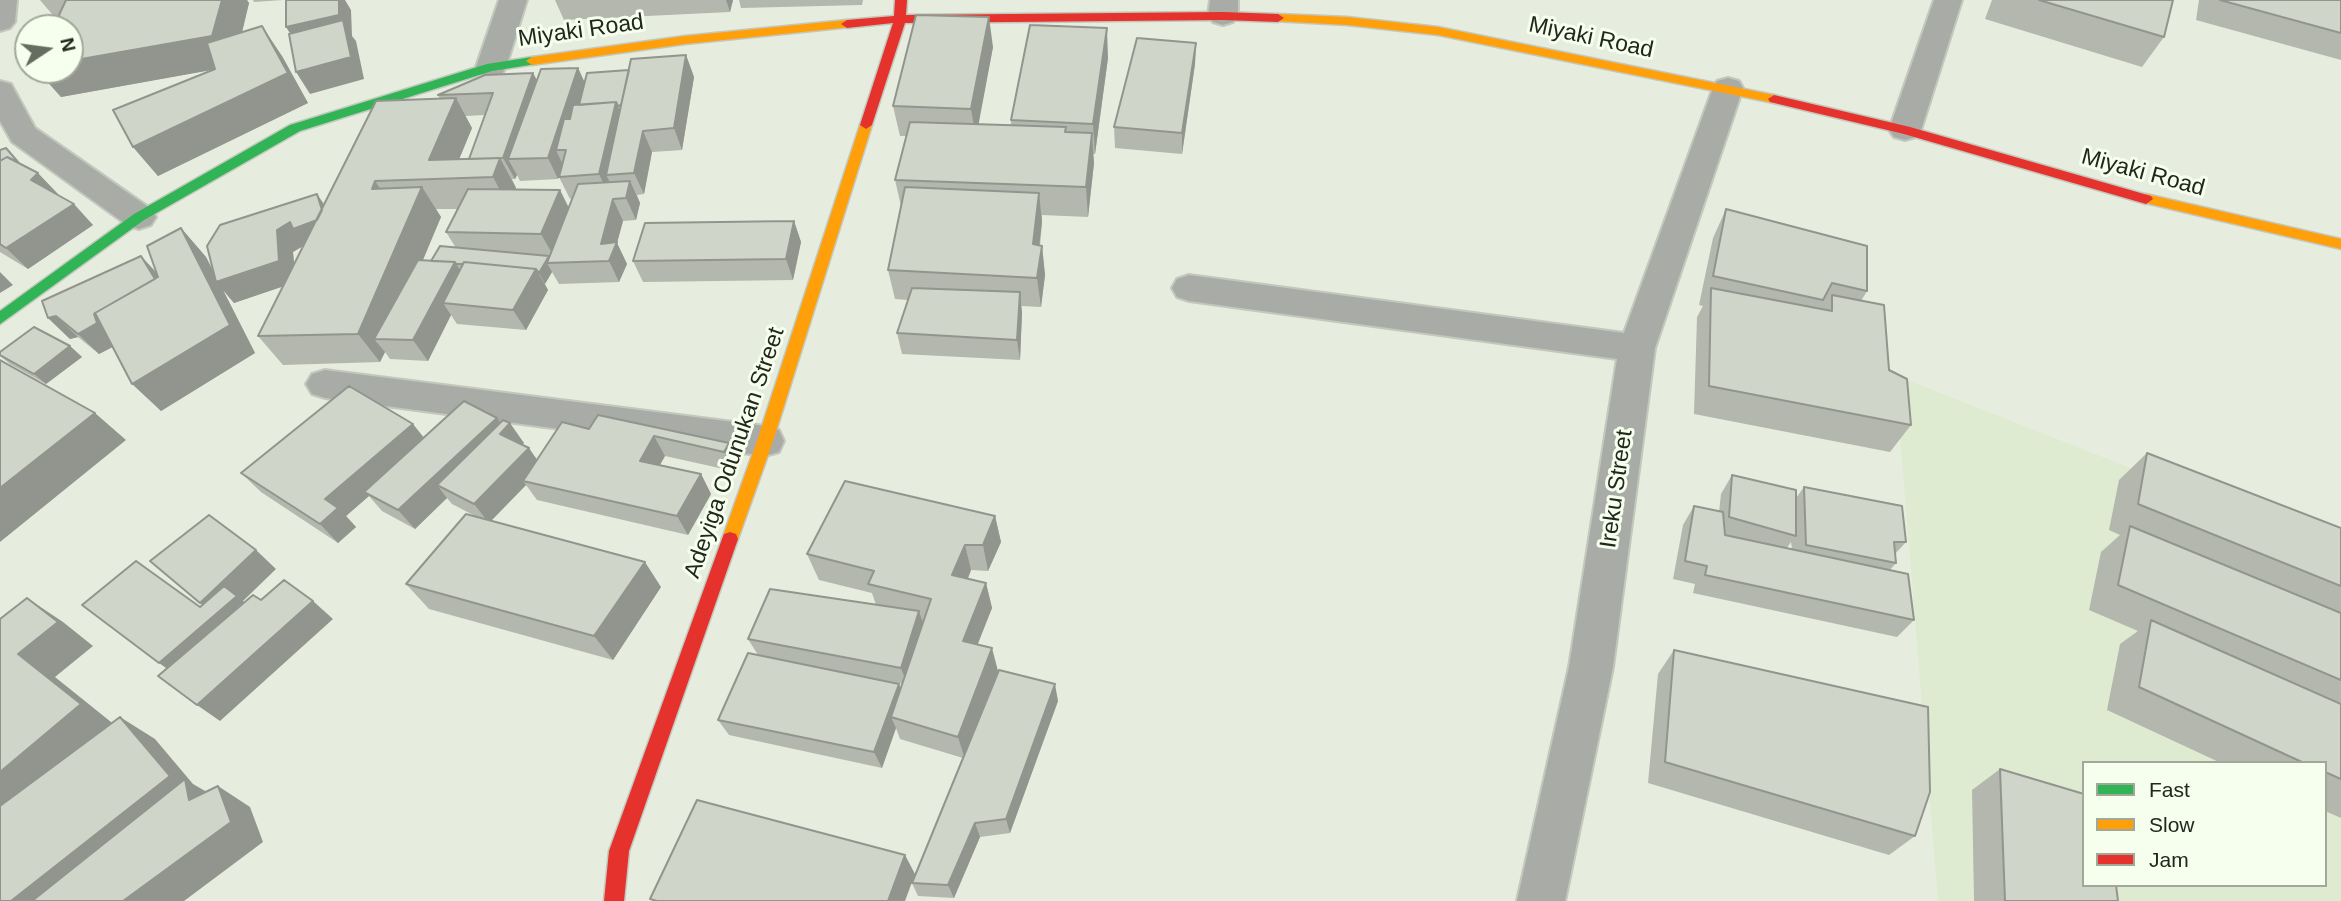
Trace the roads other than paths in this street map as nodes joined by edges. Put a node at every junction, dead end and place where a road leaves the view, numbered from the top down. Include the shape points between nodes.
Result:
1 (3, 0) edge
2 (513, 0) edge
3 (901, 0) edge
4 (1948, 0) edge
5 (1223, 8) edge
6 (900, 19) junction
7 (0, 22) edge
8 (491, 67) junction
9 (1728, 88) junction
10 (0, 91) edge
11 (1905, 130) junction
12 (139, 217) junction
13 (2341, 244) edge
14 (1188, 288) dead end
15 (0, 319) edge
16 (1637, 348) junction
17 (325, 384) dead end
18 (765, 441) junction
19 (614, 901) edge
20 (1541, 901) edge

1 - 7 street
2 - 8 street
3 - 6 street, Adeyiga Odunukan Street
4 - 11 street
5 - 6 street, Miyaki Road
5 - 9 street, Miyaki Road via 1438,31
6 - 8 street, Miyaki Road via 685,40
6 - 18 street, Adeyiga Odunukan Street
8 - 12 street, Miyaki Road via 295,128
9 - 11 street, Miyaki Road
9 - 16 street, Ireku Street
10 - 12 street via 23,135
11 - 13 street, Miyaki Road via 2135,196
12 - 15 street, Miyaki Road
14 - 16 street
16 - 20 street, Ireku Street via 1591,667
17 - 18 street
18 - 19 street, Adeyiga Odunukan Street via 619,850

